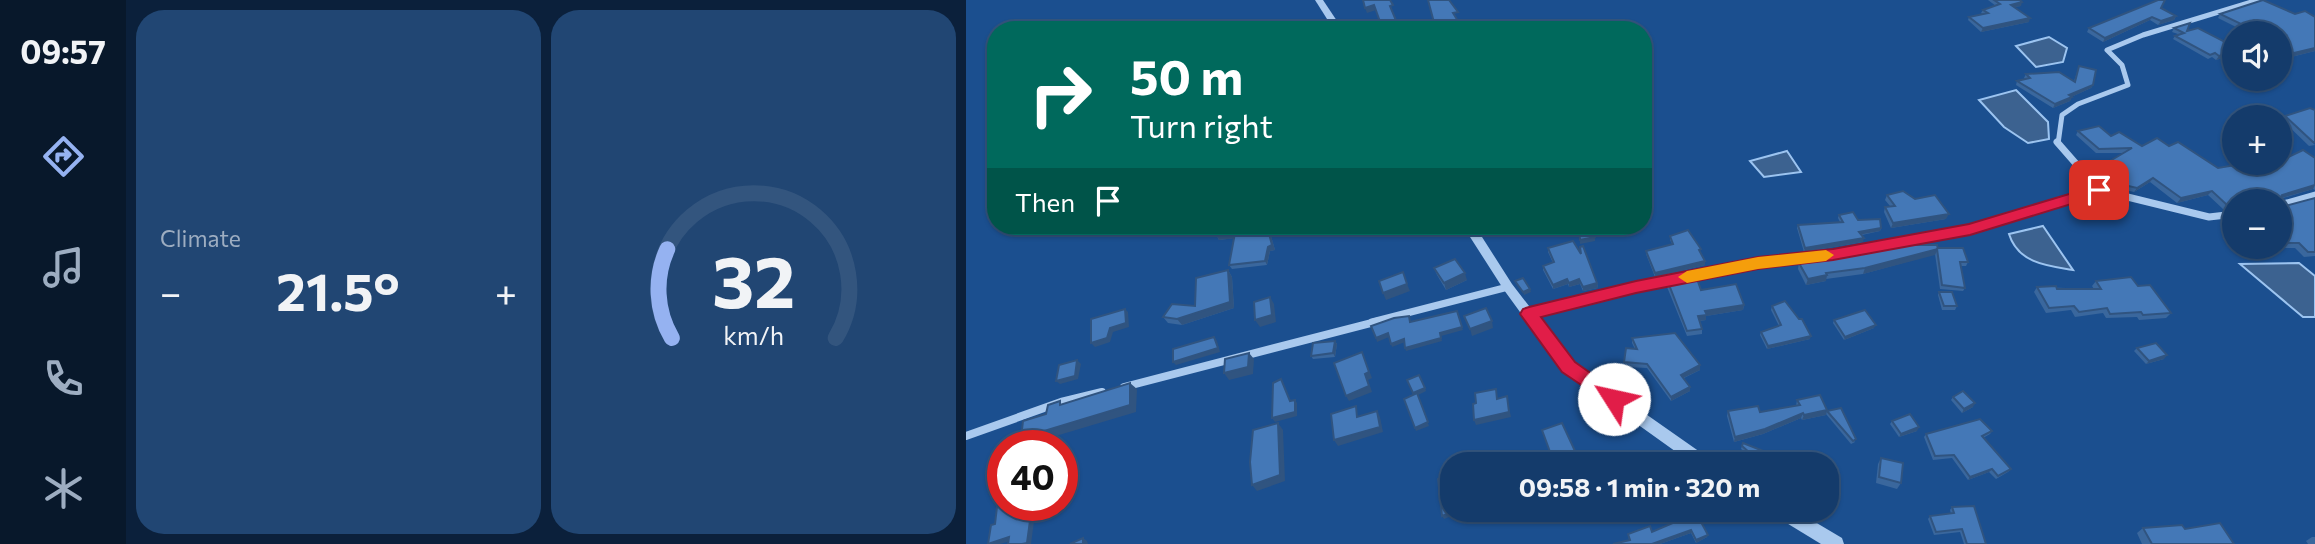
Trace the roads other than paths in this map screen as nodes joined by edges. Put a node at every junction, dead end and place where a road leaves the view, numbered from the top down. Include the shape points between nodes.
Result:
1 (1319, 0) edge
2 (2258, 0) edge
3 (1333, 21) edge
4 (2099, 190) junction
5 (2315, 195) edge
6 (2292, 202) edge
7 (2222, 216) edge
8 (1475, 235) edge
9 (1508, 287) junction
10 (1529, 314) junction
11 (966, 436) edge
12 (1688, 452) edge
13 (1800, 522) edge
14 (1836, 544) edge

1 - 3 street
2 - 4 street via 2107,50 2122,65 2127,85 2062,115 2057,143
4 - 7 street via 2209,217
4 - 10 street via 1970,230 1833,255 1758,263
5 - 6 street
8 - 9 street
9 - 10 street
9 - 11 street via 1061,402
10 - 12 street via 1568,367
13 - 14 street

